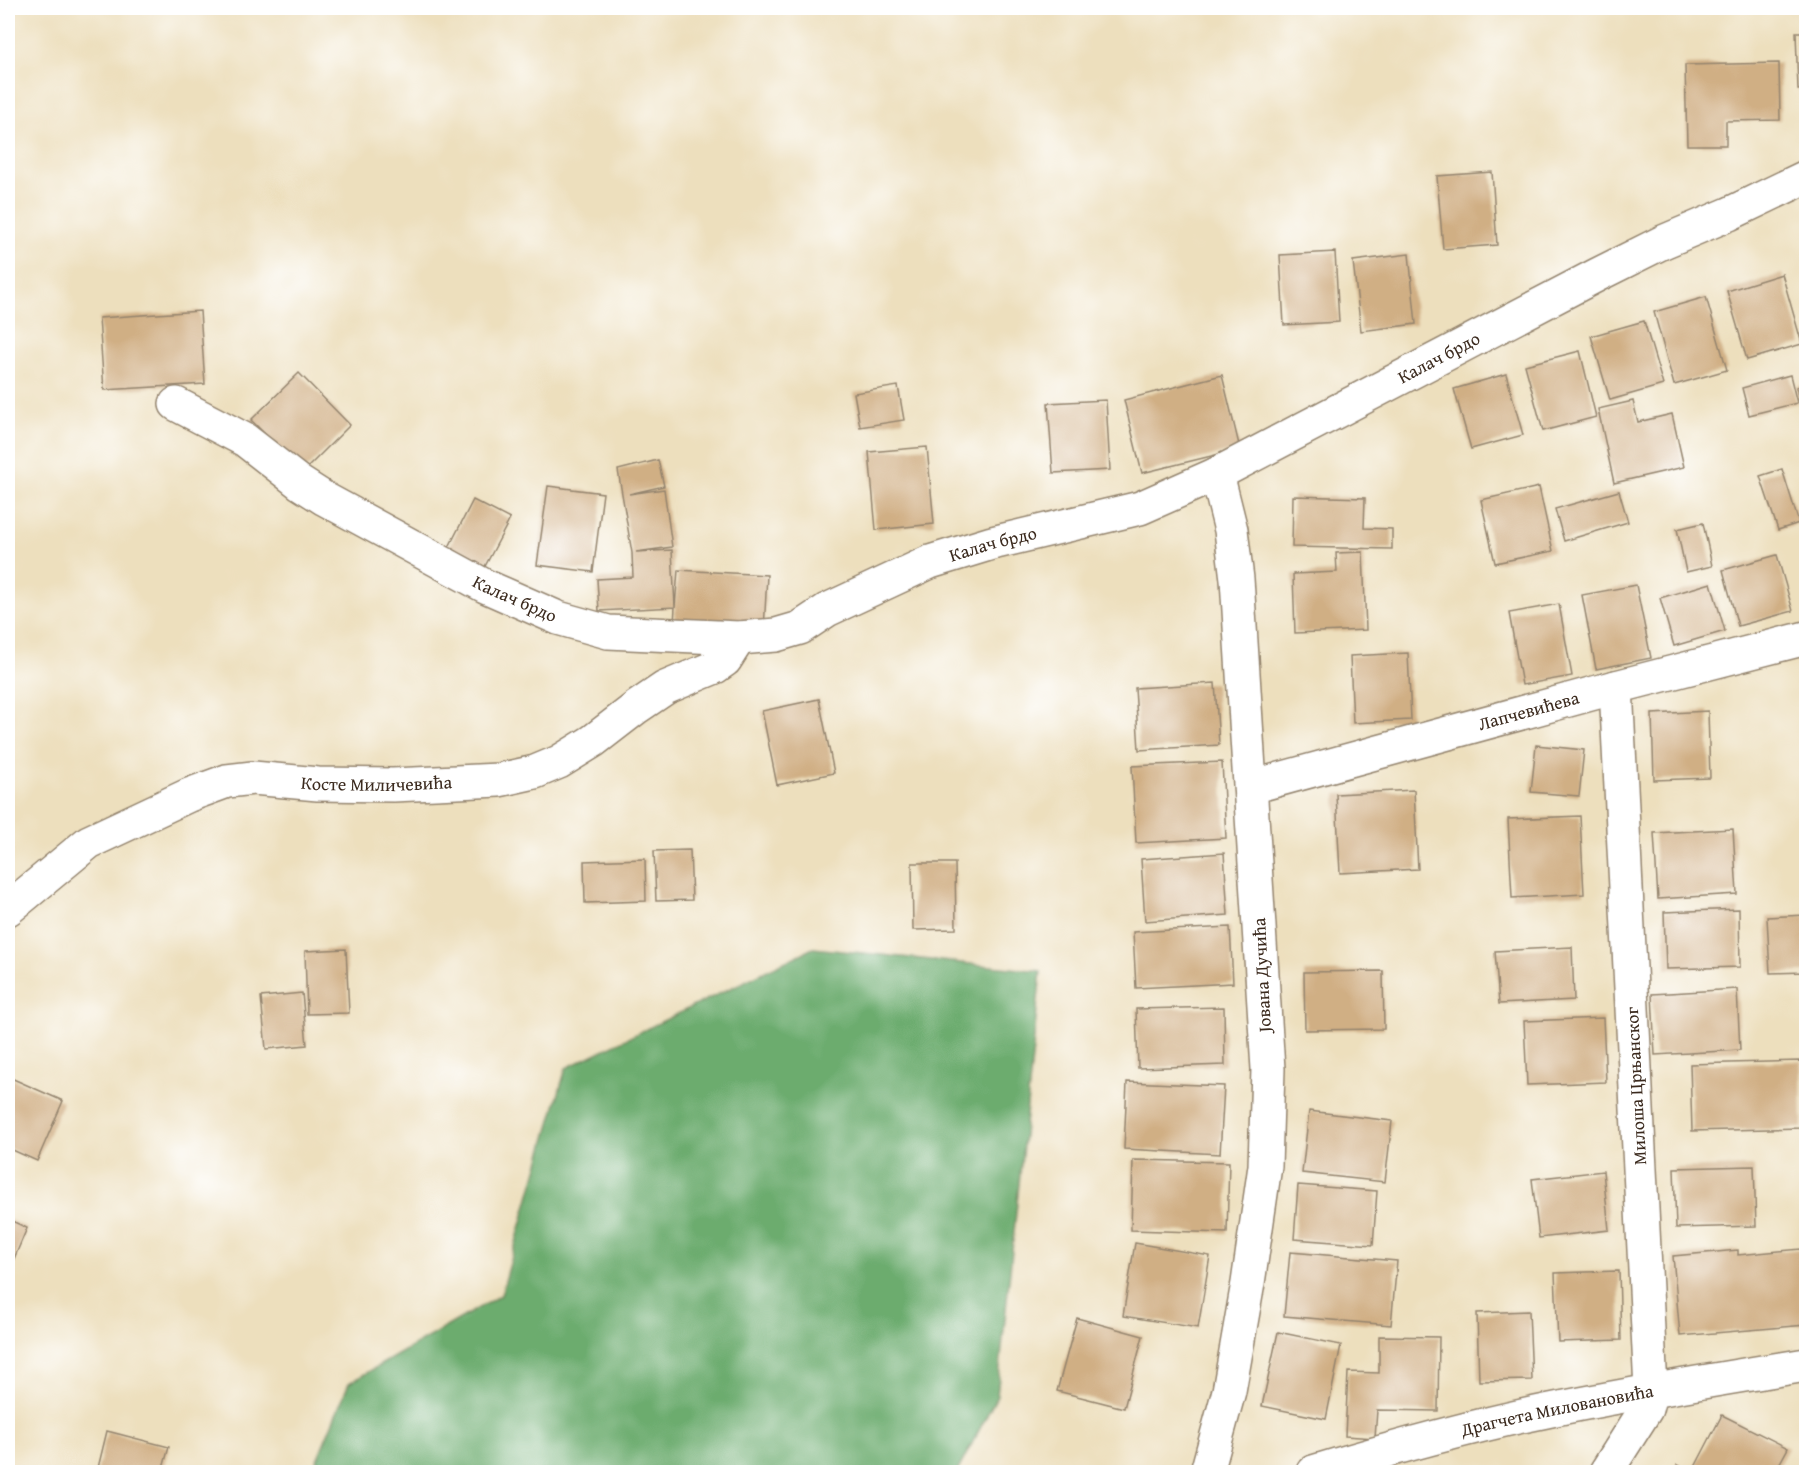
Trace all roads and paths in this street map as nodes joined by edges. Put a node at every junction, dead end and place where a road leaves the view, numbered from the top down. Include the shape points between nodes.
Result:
1 (1806, 177) edge
2 (176, 404) dead end
3 (1217, 474) junction
4 (739, 638) junction
5 (1806, 638) edge
6 (1616, 687) junction
7 (1251, 787) junction
8 (8, 909) edge
9 (1806, 1365) edge
10 (1652, 1390) junction
11 (1207, 1473) edge
12 (1313, 1473) edge
13 (1606, 1473) edge

1 - 3 street, Калач брдо via 1662,242
2 - 4 street, Калач брдо via 245,440 325,500 485,586 558,618 608,632
3 - 4 street, Калач брдо via 1140,508 930,562 827,610 800,627 776,635
3 - 7 street, Јована Дучића via 1231,530 1237,579
4 - 8 street, Косте Миличевића via 725,660 665,688 592,741 535,772 499,780 393,785 253,778 227,781 89,842
5 - 6 street, Лапчевићева
6 - 7 street, Лапчевићева
6 - 10 street, Милоша Црњанског
7 - 11 street, Јована Дучића via 1268,1069 1264,1166 1229,1390
9 - 10 street, Драгчета Миловановића
10 - 12 street, Драгчета Миловановића via 1430,1438
10 - 13 street, Милоша Црњанског via 1646,1409

